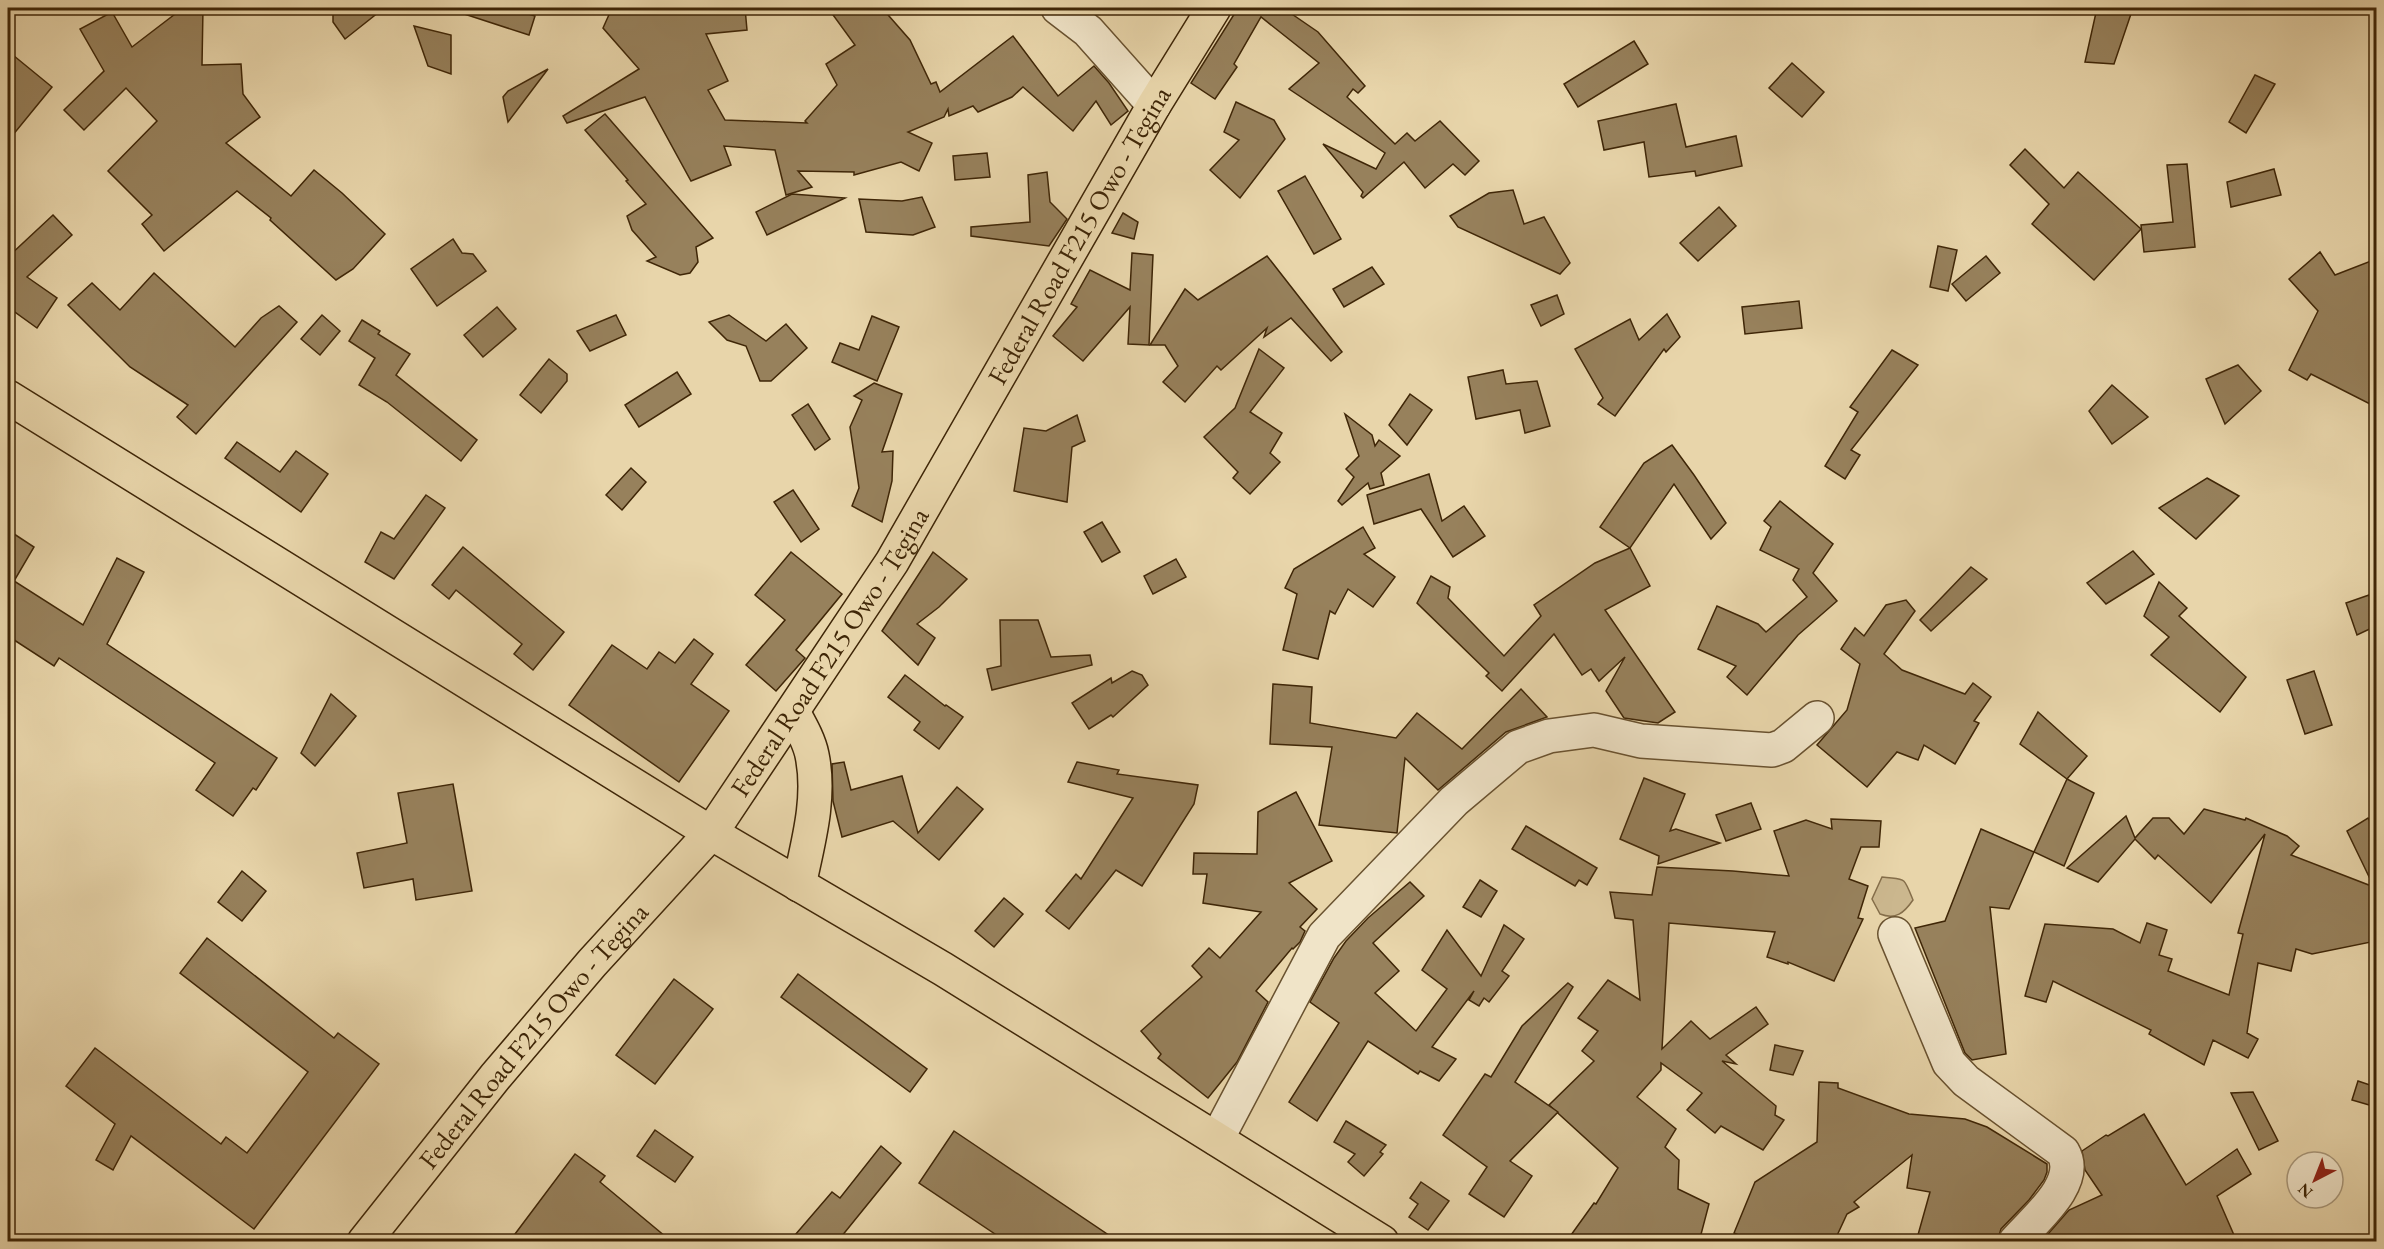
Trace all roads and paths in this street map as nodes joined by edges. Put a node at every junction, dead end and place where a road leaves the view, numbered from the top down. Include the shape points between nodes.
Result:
1 (1058, 8) edge
2 (1214, 8) edge
3 (1154, 105) junction
4 (8, 398) edge
5 (793, 711) junction
6 (1817, 718) dead end
7 (711, 833) junction
8 (798, 885) junction
9 (1895, 934) dead end
10 (1217, 1139) junction
11 (364, 1242) edge
12 (1382, 1242) edge
13 (2014, 1242) edge

1 - 3 street via 1088,31
2 - 3 main road, Federal Road F215 Owo - Tegina
3 - 5 main road, Federal Road F215 Owo - Tegina via 892,562
4 - 7 main road
5 - 7 main road, Federal Road F215 Owo - Tegina
5 - 8 main road via 812,754 814,780 811,824
6 - 10 street via 1783,746 1772,750 1641,741 1594,730 1550,736 1518,747 1454,801 1324,936
7 - 8 main road
7 - 11 main road, Federal Road F215 Owo - Tegina via 495,1077
8 - 10 main road via 943,969
9 - 13 street via 1949,1063 1966,1081 2063,1152 2068,1161 2068,1173 2061,1187
10 - 12 main road

